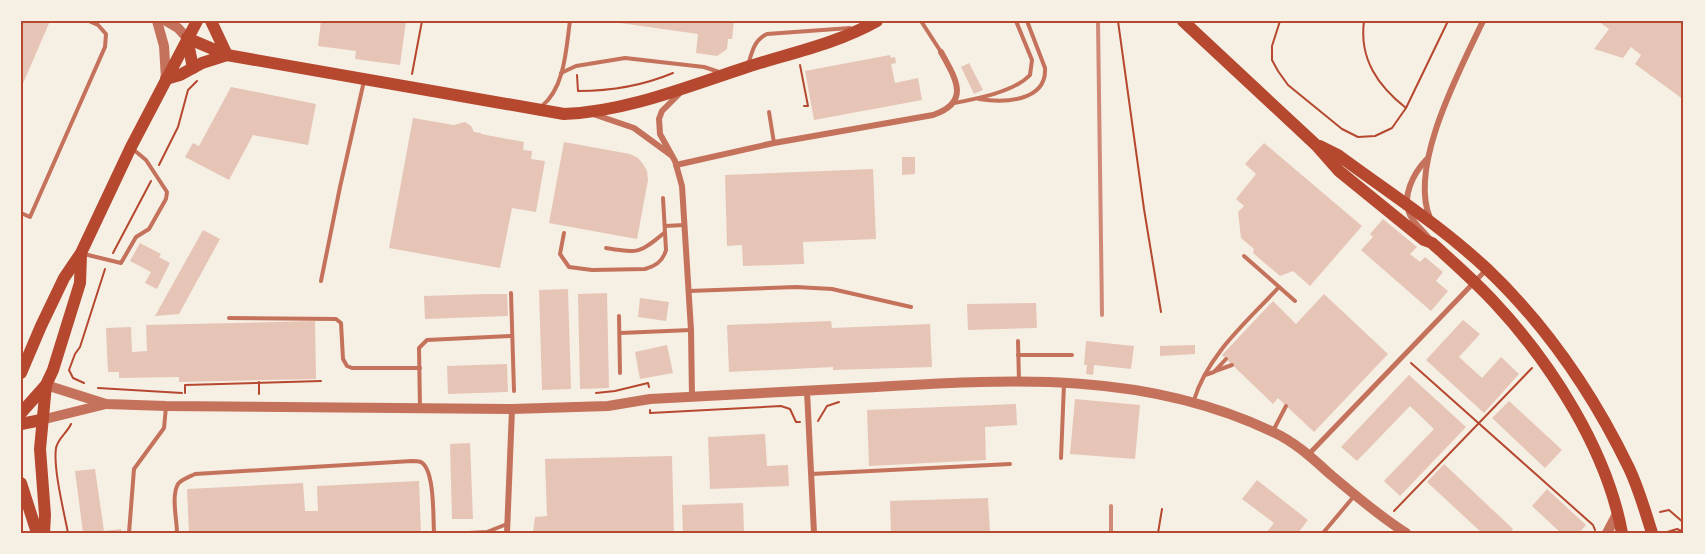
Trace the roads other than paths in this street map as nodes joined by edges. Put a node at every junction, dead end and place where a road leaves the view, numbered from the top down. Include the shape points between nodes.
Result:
1 (89, 21) edge
2 (157, 21) edge
3 (166, 21) edge
4 (197, 21) edge
5 (211, 21) edge
6 (570, 21) edge
7 (921, 21) edge
8 (1016, 21) edge
9 (1027, 21) edge
10 (1183, 21) edge
11 (1483, 21) edge
12 (872, 24) edge
13 (187, 38) junction
14 (941, 52) joint
15 (227, 55) junction
16 (747, 67) junction
17 (193, 68) junction
18 (561, 73) junction
19 (725, 75) junction
20 (166, 79) junction
21 (364, 80) junction
22 (686, 87) junction
23 (978, 99) junction
24 (954, 103) junction
25 (537, 111) junction
26 (769, 112) dead end
27 (590, 113) junction
28 (774, 143) junction
29 (1316, 145) junction
30 (131, 147) junction
31 (671, 155) junction
32 (1427, 159) junction
33 (676, 165) junction
34 (1409, 189) junction
35 (1391, 194) junction
36 (663, 198) dead end
37 (1407, 205) junction
38 (21, 213) edge
39 (1433, 224) junction
40 (684, 225) junction
41 (665, 226) junction
42 (665, 232) junction
43 (564, 233) dead end
44 (1432, 243) junction
45 (606, 248) dead end
46 (81, 253) junction
47 (1244, 256) dead end
48 (1486, 269) junction
49 (321, 281) dead end
50 (1474, 282) junction
51 (1279, 288) junction
52 (688, 291) junction
53 (511, 293) dead end
54 (1295, 301) dead end
55 (911, 307) dead end
56 (619, 316) dead end
57 (229, 318) dead end
58 (691, 330) junction
59 (620, 333) junction
60 (511, 336) junction
61 (1018, 341) dead end
62 (1072, 355) dead end
63 (1018, 356) junction
64 (1226, 359) dead end
65 (1232, 365) dead end
66 (420, 368) junction
67 (1214, 372) junction
68 (21, 373) edge
69 (620, 373) dead end
70 (1204, 375) junction
71 (1019, 382) junction
72 (1064, 382) junction
73 (46, 385) junction
74 (514, 391) dead end
75 (807, 391) junction
76 (692, 397) junction
77 (1194, 401) junction
78 (106, 404) junction
79 (166, 406) junction
80 (1286, 406) dead end
81 (420, 408) junction
82 (512, 409) junction
83 (21, 413) edge
84 (41, 420) junction
85 (21, 424) edge
86 (1273, 432) junction
87 (1308, 455) junction
88 (1061, 458) dead end
89 (1010, 464) dead end
90 (810, 474) junction
91 (21, 483) edge
92 (1355, 495) junction
93 (1618, 512) junction
94 (508, 524) junction
95 (37, 533) edge
96 (44, 533) edge
97 (129, 533) edge
98 (177, 533) edge
99 (434, 533) edge
100 (468, 533) edge
101 (507, 533) edge
102 (814, 533) edge
103 (1323, 533) edge
104 (1406, 533) edge
105 (1607, 533) edge
106 (1622, 533) edge
107 (1652, 533) edge

1 - 38 lane via 106,34 105,47 30,217
2 - 20 street via 164,46
3 - 13 street
4 - 13 main road
5 - 15 main road
6 - 18 lane
7 - 14 lane
8 - 23 lane via 1032,60 1030,75 1017,85
9 - 23 lane via 1045,68 1041,85 1033,93 1011,101
10 - 29 main road
11 - 32 street via 1446,103
12 - 16 main road via 832,42
12 - 16 lane via 767,34 755,43
13 - 15 main road
13 - 17 main road
13 - 20 main road
14 - 24 street via 955,76 958,95
15 - 17 main road
15 - 21 main road
16 - 19 main road
17 - 20 main road
18 - 19 lane via 576,66 625,58 704,67
18 - 25 lane via 555,91
19 - 22 main road
20 - 30 main road
21 - 25 main road
21 - 49 lane
22 - 27 main road
22 - 31 street via 658,119 660,134
23 - 24 lane
24 - 28 street via 933,115
25 - 27 main road
26 - 28 lane
27 - 31 street via 634,128
28 - 33 street
29 - 35 main road via 1338,155
29 - 44 main road via 1339,171
30 - 46 main road
30 - 46 lane via 146,160 166,192 166,199 149,229 135,237 121,263
31 - 33 street
32 - 34 street via 1416,170
32 - 39 street via 1424,198
33 - 40 street via 682,186
34 - 35 street
34 - 37 street
35 - 37 main road
36 - 41 lane
37 - 39 main road
37 - 44 street via 1411,217
39 - 48 main road
40 - 41 lane
40 - 52 street
41 - 42 lane
42 - 43 lane via 664,257 653,266 592,270 569,267 561,254
42 - 45 lane via 640,251
44 - 50 main road
46 - 68 main road via 40,326
46 - 73 main road via 74,307
47 - 51 lane
48 - 50 street
48 - 107 main road via 1556,347 1593,403 1630,469
50 - 87 street
50 - 93 main road via 1524,335 1576,415 1598,455
51 - 54 lane
51 - 70 lane via 1218,353
52 - 55 lane via 832,289
52 - 58 street
53 - 60 lane
56 - 59 lane
57 - 66 lane via 336,319 343,329 343,359 347,366
58 - 59 lane
58 - 76 street
59 - 69 lane
60 - 66 lane via 427,340 420,348
60 - 74 lane
61 - 63 lane
62 - 63 lane
63 - 71 lane
64 - 67 lane
65 - 67 lane
66 - 81 lane
67 - 70 lane
70 - 77 lane
71 - 72 street
71 - 75 street
72 - 77 street
72 - 88 lane
73 - 78 street
73 - 83 main road
73 - 84 main road
75 - 76 street
75 - 90 street
76 - 82 street via 608,406
77 - 86 street
78 - 79 street
78 - 84 street
79 - 81 street
79 - 97 lane via 164,428 134,470
80 - 86 lane
81 - 82 street
82 - 94 street
84 - 85 main road
84 - 96 main road
86 - 87 street
87 - 92 street
89 - 90 lane
90 - 102 street
91 - 95 main road
92 - 103 lane
92 - 104 street
93 - 105 street
93 - 106 main road
94 - 100 lane via 487,532
94 - 101 street
98 - 99 lane via 178,485 195,474 412,460 421,462 429,471

